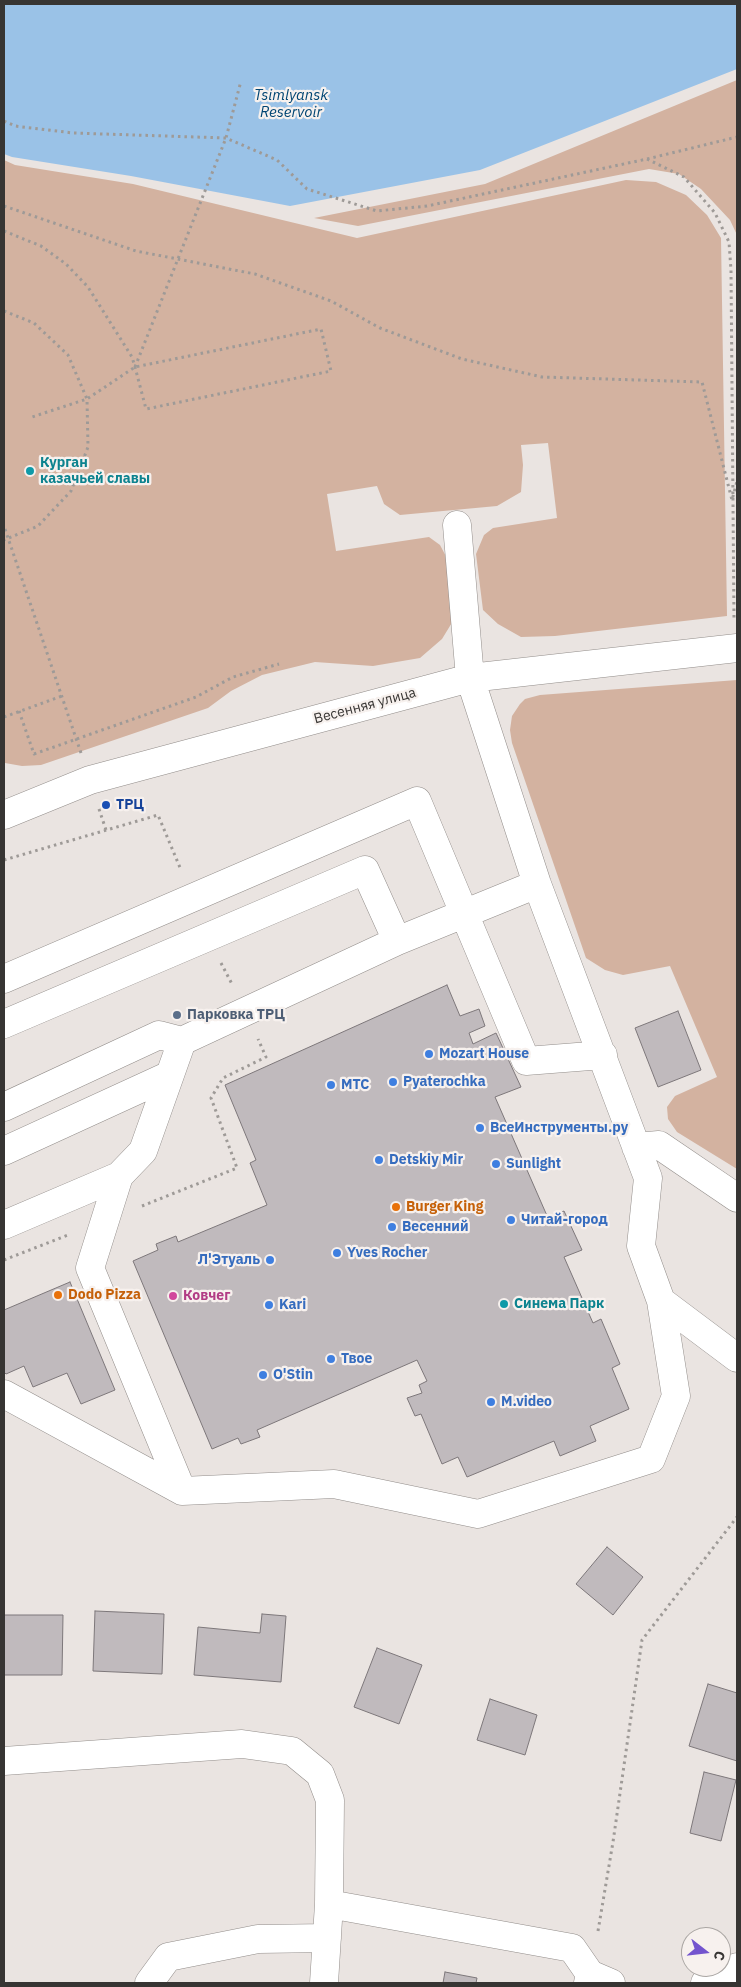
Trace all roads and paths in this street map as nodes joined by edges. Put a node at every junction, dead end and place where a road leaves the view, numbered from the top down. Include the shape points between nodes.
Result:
1 (241, 80) dead end
2 (4, 121) edge
3 (737, 137) edge
4 (226, 138) junction
5 (647, 159) junction
6 (4, 206) edge
7 (4, 231) edge
8 (177, 259) junction
9 (4, 311) edge
10 (135, 367) junction
11 (87, 399) junction
12 (32, 417) dead end
13 (737, 481) edge
14 (732, 500) junction
15 (457, 525) dead end
16 (6, 529) dead end
17 (9, 538) junction
18 (4, 540) edge
19 (736, 648) edge
20 (278, 664) dead end
21 (470, 678) junction
22 (62, 696) junction
23 (19, 712) junction
24 (4, 717) edge
25 (76, 738) junction
26 (90, 780) junction
27 (4, 815) edge
28 (106, 830) dead end
29 (537, 884) junction
30 (464, 914) junction
31 (397, 941) junction
32 (4, 979) edge
33 (4, 1024) edge
34 (182, 1041) junction
35 (603, 1055) junction
36 (170, 1075) junction
37 (4, 1107) edge
38 (636, 1147) junction
39 (4, 1151) edge
40 (119, 1176) junction
41 (737, 1198) edge
42 (4, 1225) edge
43 (661, 1301) junction
44 (704, 1333) junction
45 (669, 1351) junction
46 (737, 1358) edge
47 (4, 1394) edge
48 (182, 1491) junction
49 (737, 1517) edge
50 (4, 1760) edge
51 (329, 1904) junction
52 (327, 1938) junction
53 (737, 1967) edge
54 (596, 1980) edge
55 (149, 1983) edge
56 (324, 1983) edge
57 (705, 1983) edge

1 - 4 path
2 - 4 path via 15,126 73,133
3 - 5 path
4 - 5 path via 277,160 308,189 377,211 427,206
4 - 8 path
5 - 14 path via 684,177 715,212 729,242
6 - 8 path via 136,251
7 - 10 path via 41,246 66,264 104,310
8 - 10 path
8 - 14 path via 255,274 331,301 380,328 462,359 542,376 702,382
9 - 11 path via 34,323 68,356
10 - 10 path via 146,409 331,371 321,329
10 - 11 path
11 - 12 path
11 - 17 path via 88,447 71,491 38,526
13 - 14 path
14 - 19 path
15 - 21 street
16 - 17 path
17 - 18 path
17 - 22 path
19 - 21 street, Весенняя улица
20 - 25 path via 233,677 196,698
21 - 26 street, Весенняя улица
21 - 29 street
22 - 23 path
22 - 25 path
23 - 24 path
23 - 25 path via 34,754
25 - 26 path
26 - 27 street, Весенняя улица
26 - 28 path
29 - 30 street
29 - 35 street
30 - 31 street
30 - 32 street via 417,801
30 - 35 street via 526,1061
31 - 33 street via 365,870
31 - 34 street
34 - 36 street
34 - 37 street via 159,1035
35 - 38 street
36 - 39 street
36 - 40 street via 143,1151
38 - 41 street via 659,1145
38 - 43 street via 648,1178 642,1246
40 - 42 street
40 - 48 street via 90,1268
43 - 44 street
43 - 45 street
44 - 45 street via 684,1330 674,1337
44 - 46 street
45 - 48 street via 676,1396 651,1459 478,1514 334,1484
47 - 48 street
49 - 54 path via 642,1640
50 - 51 street via 242,1744 292,1751 320,1774 330,1800
51 - 52 street
51 - 54 street via 572,1948
52 - 55 street via 258,1940 168,1957
52 - 56 street
53 - 57 street

